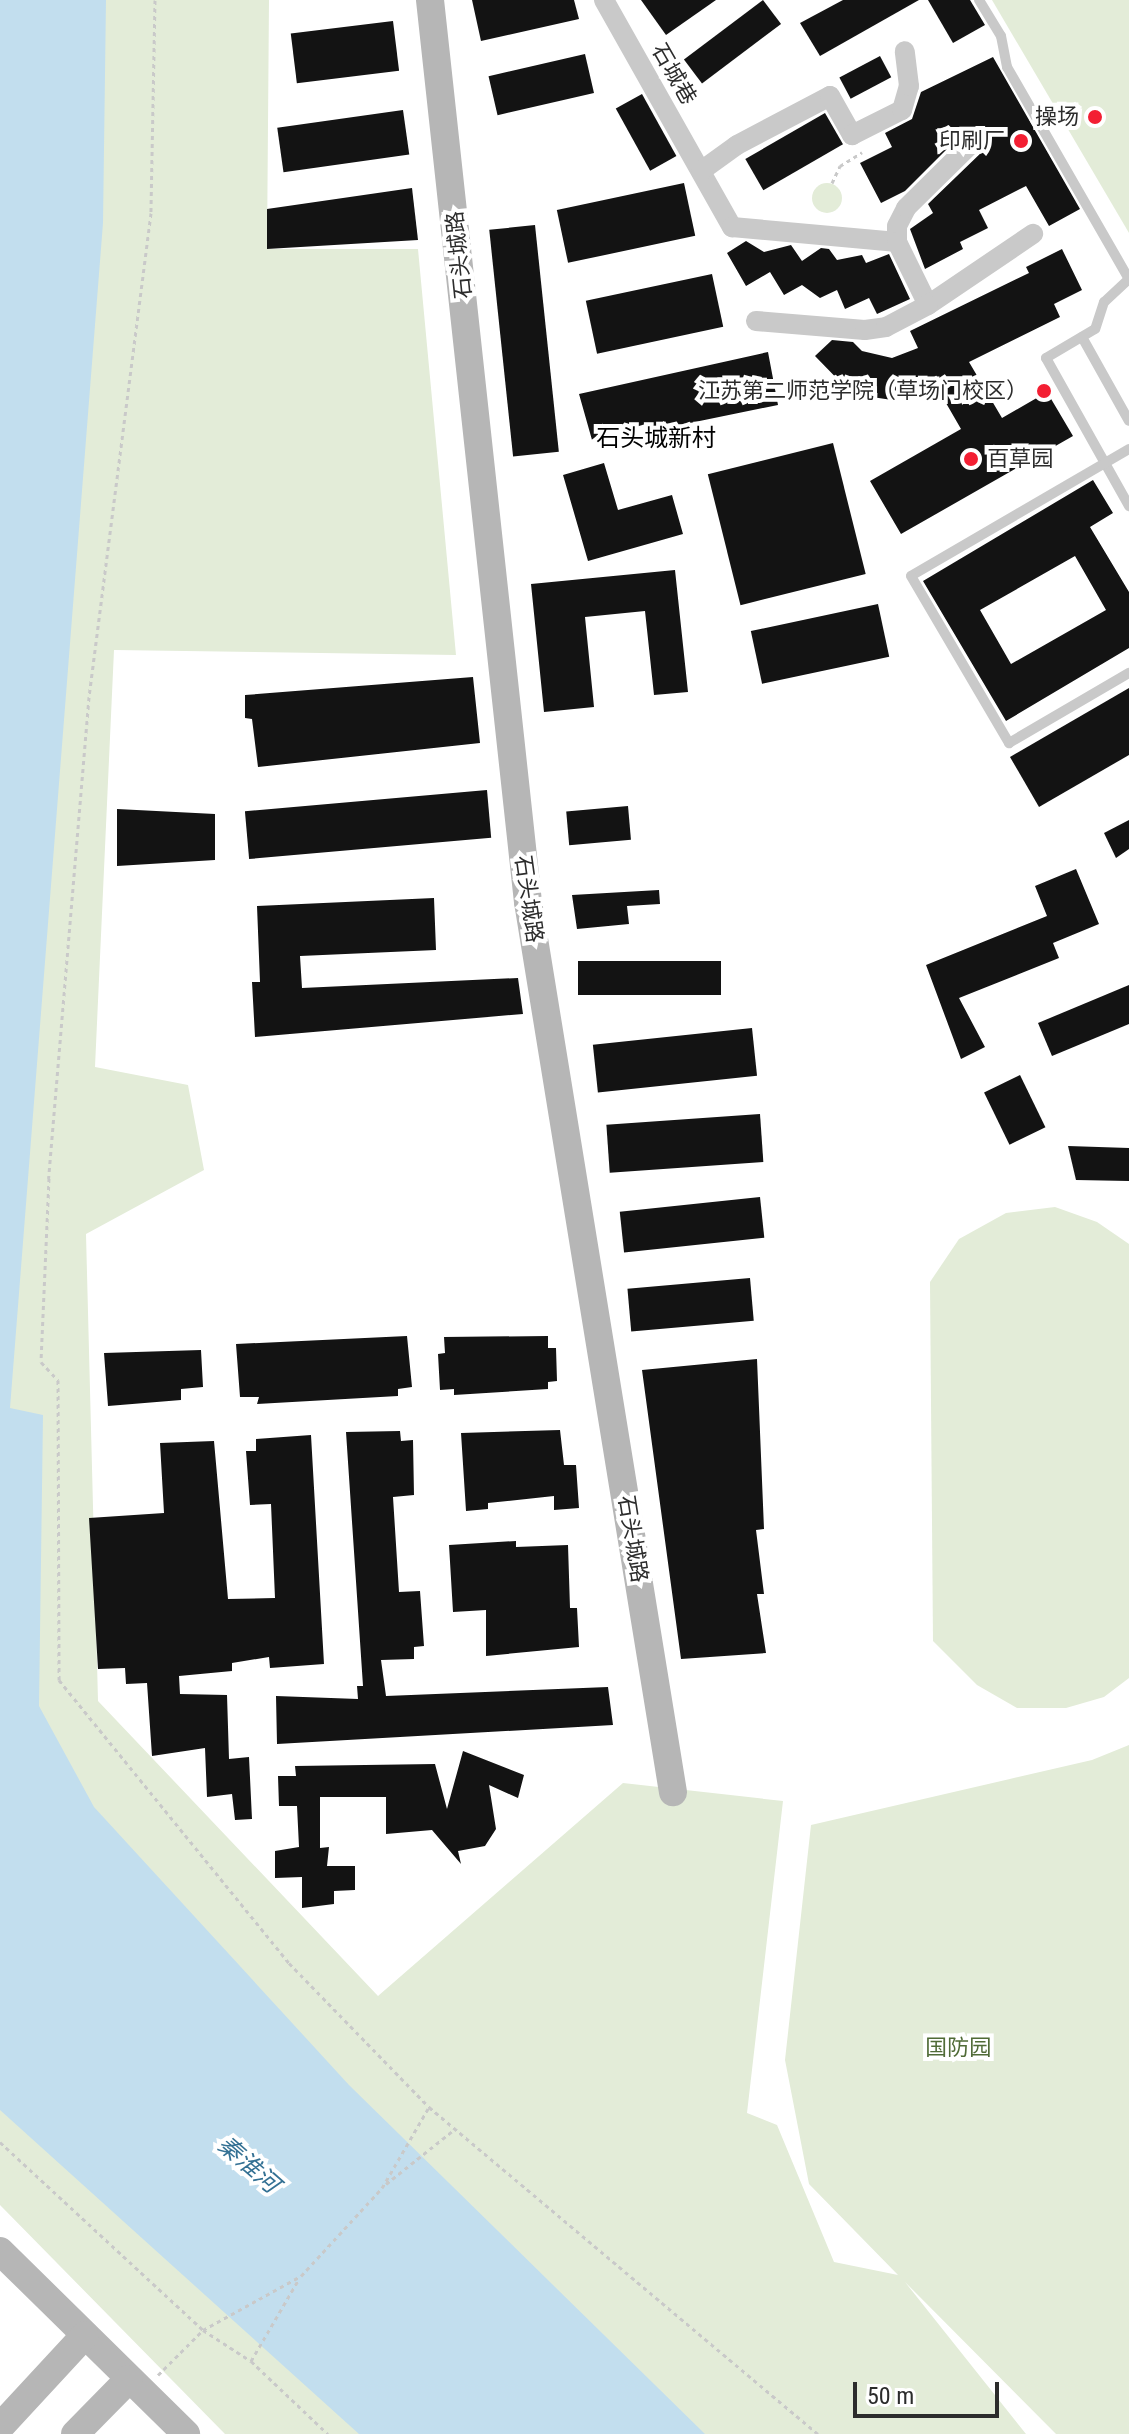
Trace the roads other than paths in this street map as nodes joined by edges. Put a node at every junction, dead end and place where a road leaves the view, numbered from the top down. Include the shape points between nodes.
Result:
1 (430, 0) edge
2 (604, 0) edge
3 (979, 0) edge
4 (905, 51) dead end
5 (975, 140) dead end
6 (701, 171) junction
7 (1033, 234) dead end
8 (897, 242) junction
9 (1129, 279) edge
10 (928, 305) junction
11 (756, 321) dead end
12 (1082, 337) junction
13 (1129, 421) edge
14 (1129, 449) edge
15 (1105, 463) junction
16 (1129, 506) edge
17 (1129, 673) edge
18 (673, 1792) dead end
19 (0, 2251) edge
20 (85, 2335) junction
21 (136, 2385) junction
22 (0, 2427) edge
23 (75, 2434) edge
24 (186, 2434) edge

1 - 18 street, 石头城路 via 528,902
2 - 6 street, 石城巷
3 - 9 lane via 1001,36 1007,67
4 - 6 street via 909,86 902,110 852,135 830,96 737,145
5 - 8 street via 906,208 897,226
6 - 8 street, 石城巷 via 732,227
7 - 10 street
8 - 10 street
9 - 12 lane via 1104,302 1095,329
10 - 11 street via 886,327 865,330
12 - 13 lane
12 - 15 lane via 1046,358
14 - 15 lane
15 - 16 lane
15 - 17 lane via 911,576 1009,743
19 - 20 street
20 - 21 street
20 - 22 street
21 - 23 street
21 - 24 street

